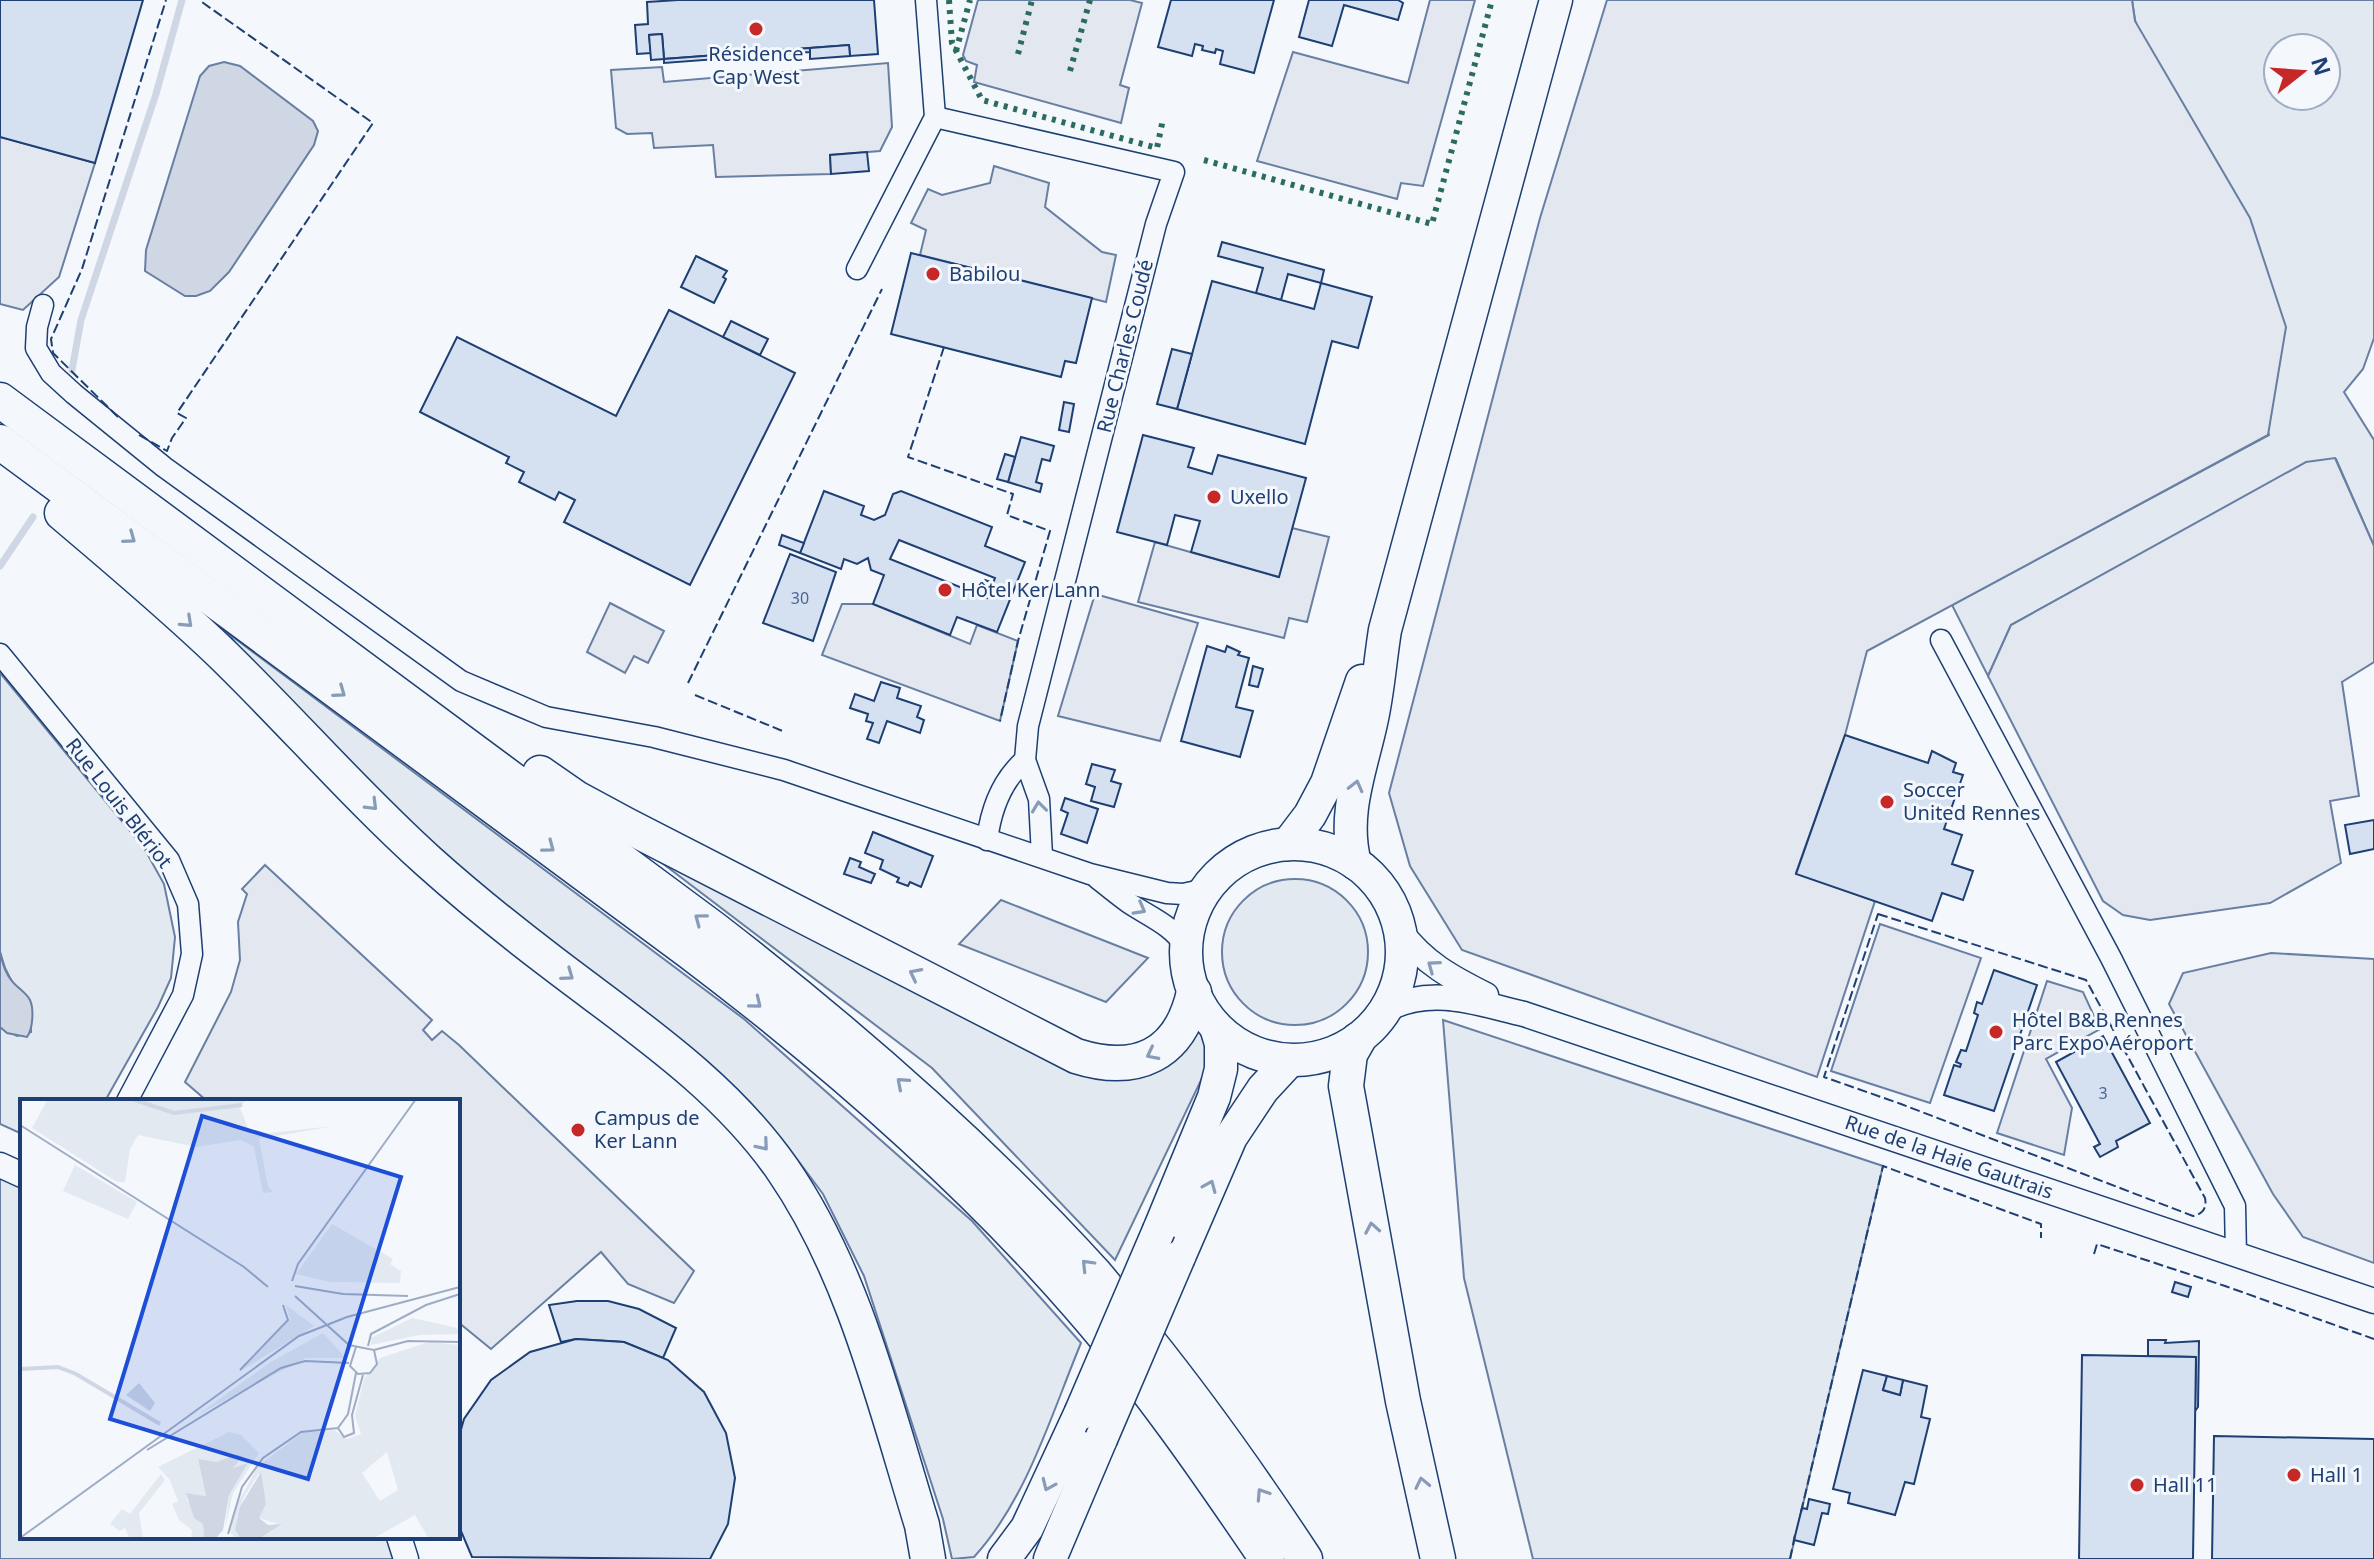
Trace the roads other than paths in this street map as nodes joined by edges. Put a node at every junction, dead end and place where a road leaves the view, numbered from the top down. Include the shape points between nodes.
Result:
1 (926, 0) edge
2 (1556, 0) edge
3 (935, 117) junction
4 (857, 269) dead end
5 (43, 305) dead end
6 (0, 391) edge
7 (0, 400) edge
8 (0, 442) edge
9 (0, 462) edge
10 (1385, 630) junction
11 (1941, 640) dead end
12 (0, 654) edge
13 (1025, 760) junction
14 (987, 840) junction
15 (1288, 844) junction
16 (1042, 856) junction
17 (1355, 863) junction
18 (1090, 874) junction
19 (1206, 889) junction
20 (1401, 932) junction
21 (1186, 947) junction
22 (1194, 992) junction
23 (1387, 1009) junction
24 (1524, 1014) junction
25 (1216, 1027) junction
26 (1358, 1040) junction
27 (1289, 1061) junction
28 (128, 1099) edge
29 (0, 1165) edge
30 (20, 1174) edge
31 (2236, 1255) junction
32 (2374, 1301) edge
33 (400, 1539) edge
34 (406, 1559) edge
35 (928, 1559) edge
36 (1004, 1559) edge
37 (1050, 1559) edge
38 (1267, 1559) edge
39 (1305, 1559) edge
40 (1438, 1559) edge

1 - 3 street
2 - 10 main road
3 - 4 street
3 - 13 street, Rue Charles Coudé via 1174,172 1156,224 1028,726
5 - 14 street via 36,348 51,373 74,394 164,467 461,681 546,717 784,770
22 -> 6 highway via 1177,1034 1146,1058 1126,1064 1076,1056 576,798
39 -> 7 highway via 1252,1479 1098,1277 911,1091 714,929
8 -> 38 highway via 690,952 891,1117 985,1206 1080,1308 1155,1401
9 -> 35 highway via 220,652 426,859 686,1066 781,1166 843,1277 922,1525
10 - 15 main road via 1327,783
17 -> 10 main road via 1352,798 1372,720
11 - 31 street via 2111,958 2235,1206
12 - 28 street, Rue Louis Blériot via 169,860 188,904 192,954 183,995
13 - 14 street via 998,796
16 -> 13 street, Rue Charles Coudé via 1039,799
14 - 16 street
15 - 17 main road via 1330,850
15 - 19 main road via 1242,857
16 - 18 street
17 - 20 main road via 1380,886
18 - 19 street via 1167,893
18 -> 21 street via 1179,936
19 - 21 main road via 1192,916
20 - 23 main road via 1399,979
24 -> 20 street, Rue de la Haie Gautrais via 1437,970
21 - 22 main road
22 - 25 main road
23 - 24 street, Rue de la Haie Gautrais via 1414,998 1448,997
23 - 26 main road
24 - 31 street, Rue de la Haie Gautrais
25 - 27 main road via 1249,1051
25 -> 36 main road, bridge via 1221,1069 1214,1097 1080,1414 1027,1528
26 - 27 main road via 1332,1054
40 -> 26 highway via 1403,1401 1346,1086 1350,1054
37 -> 27 main road, bridge via 1231,1137
29 - 30 street
31 - 32 street, Rue de la Haie Gautrais
33 - 34 street

